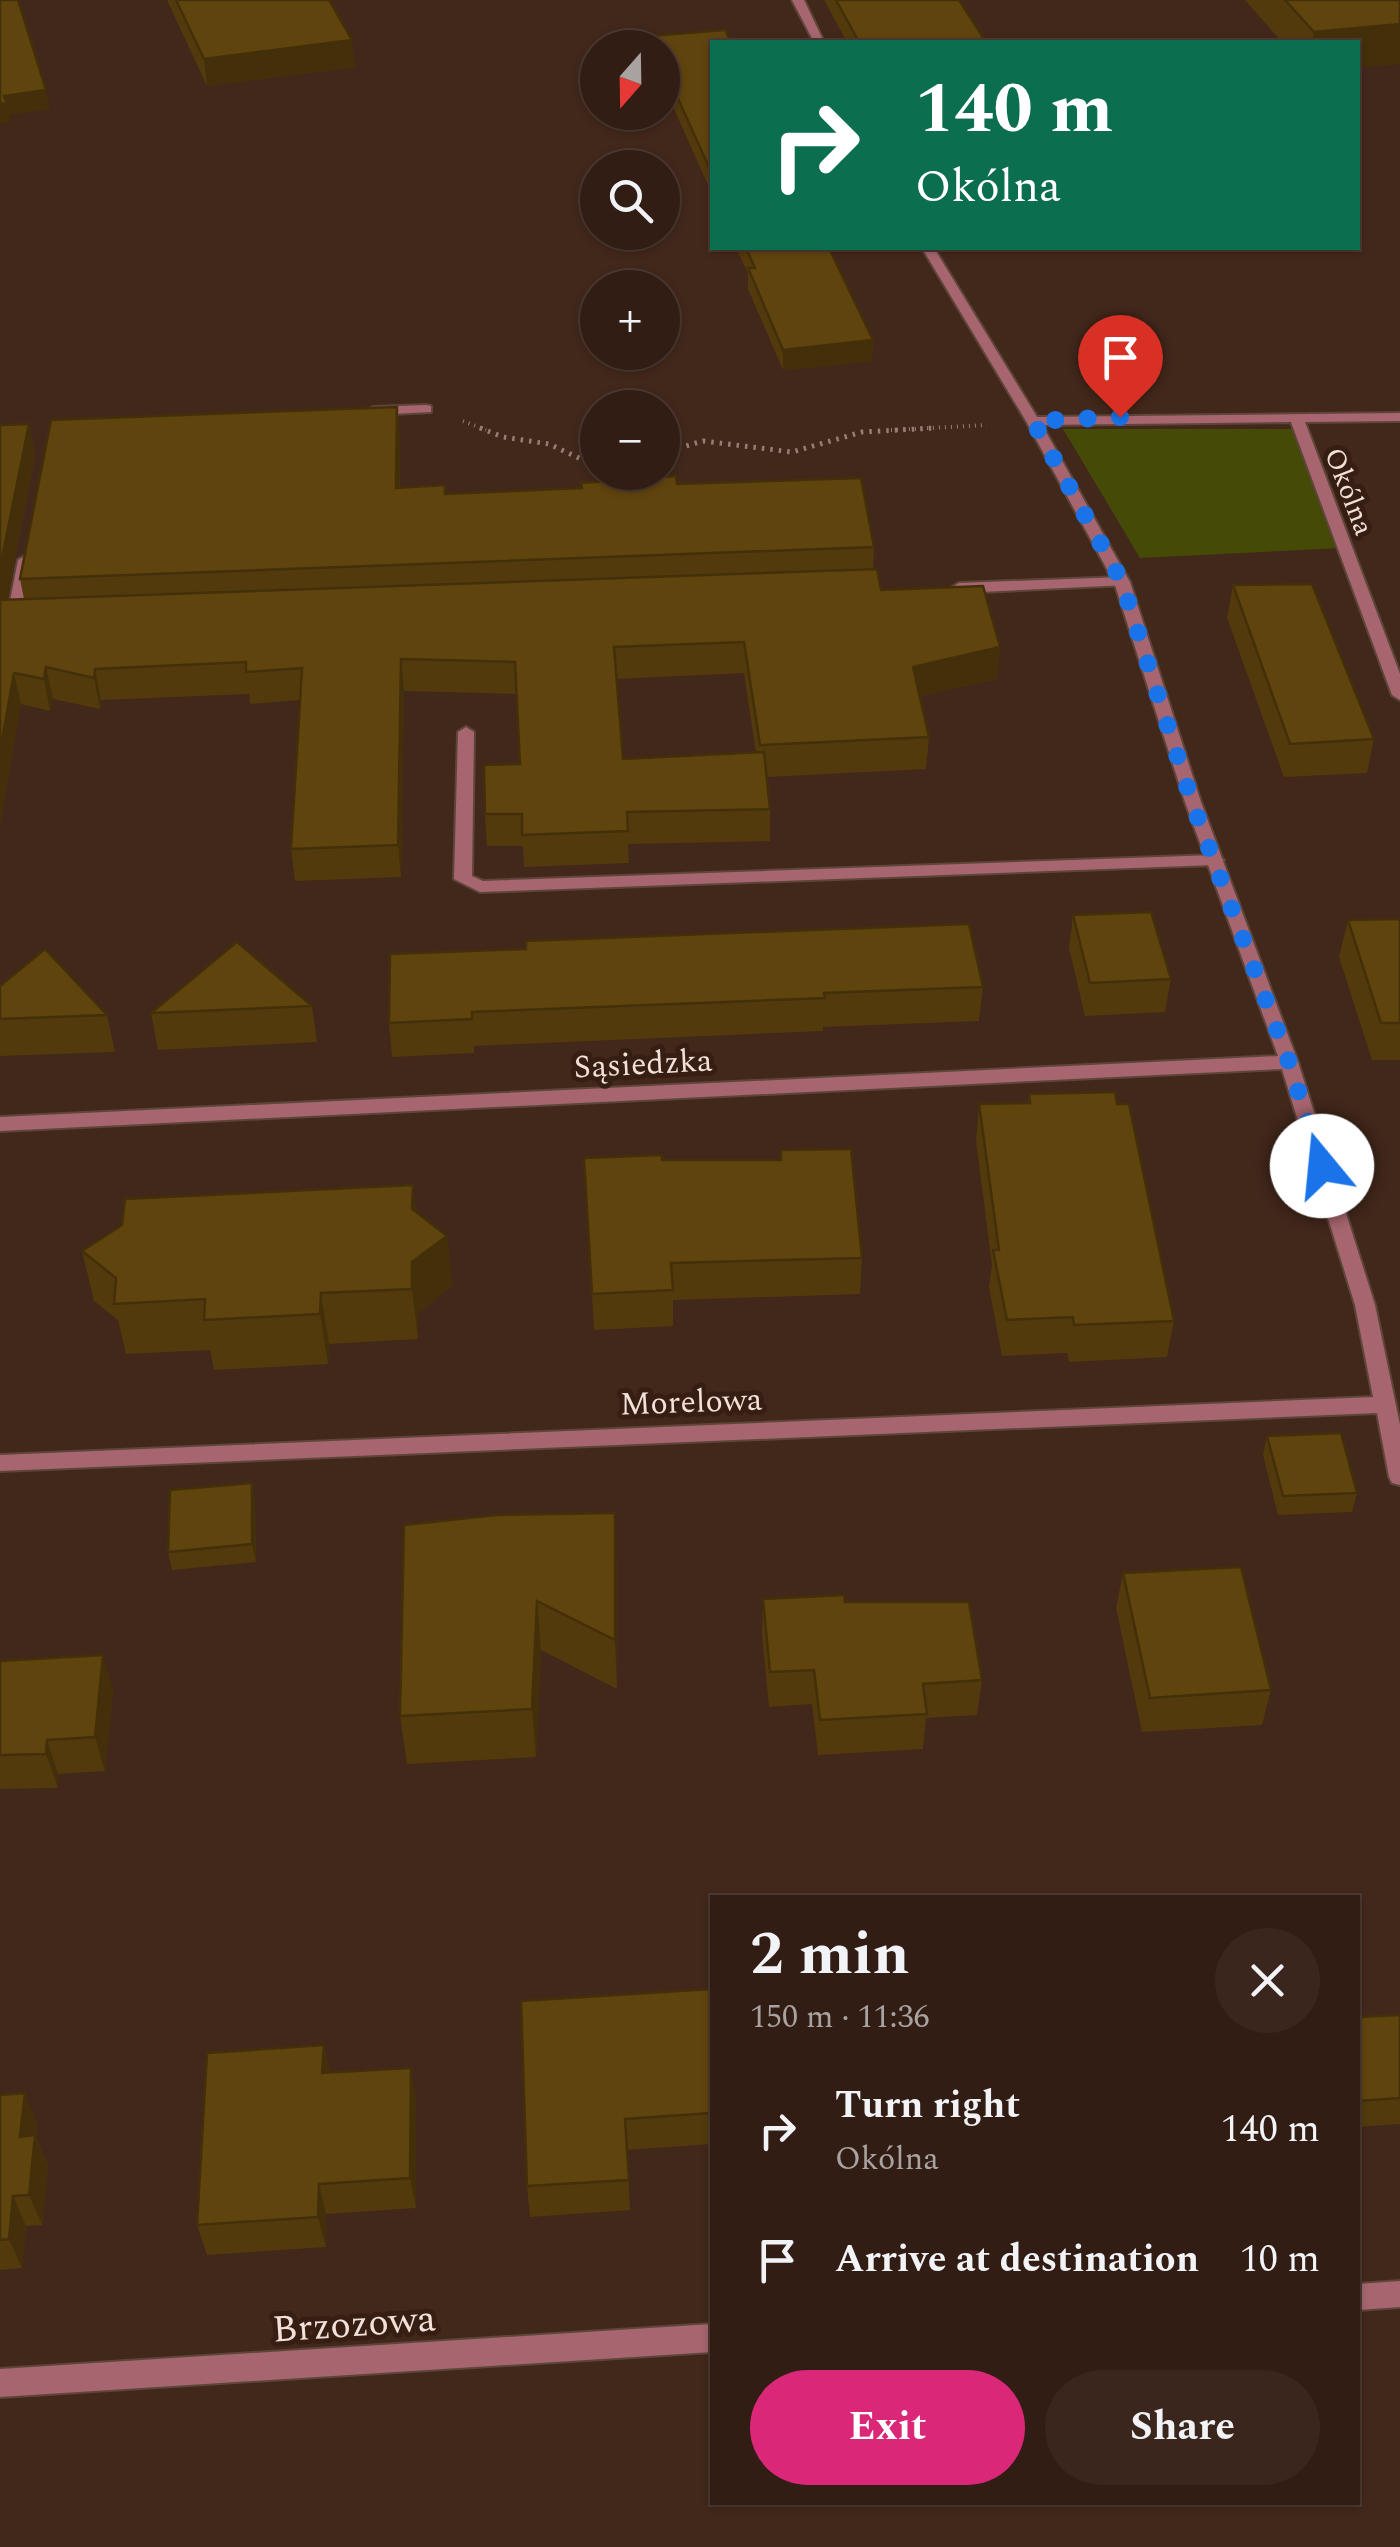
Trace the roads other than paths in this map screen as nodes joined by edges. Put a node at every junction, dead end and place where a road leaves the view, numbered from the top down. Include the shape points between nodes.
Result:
1 (798, 0) edge
2 (817, 40) edge
3 (929, 250) edge
4 (426, 409) road end
5 (347, 412) edge
6 (1400, 417) edge
7 (1296, 418) junction
8 (1033, 421) junction
9 (29, 548) edge
10 (1122, 582) junction
11 (944, 589) edge
12 (34, 621) edge
13 (7, 622) edge
14 (1400, 694) edge
15 (466, 732) dead end
16 (1215, 860) junction
17 (1289, 1062) junction
18 (0, 1124) edge
19 (1384, 1406) junction
20 (0, 1462) edge
21 (1400, 1477) edge
22 (1400, 2294) edge
23 (1360, 2297) edge
24 (710, 2338) edge
25 (0, 2383) edge

1 - 2 street
3 - 8 street
4 - 5 street
6 - 7 street, Okólna
7 - 8 street, Okólna
7 - 14 street, Okólna
8 - 10 street
9 - 13 street
10 - 11 street
10 - 16 street
12 - 13 street
15 - 16 street via 462,879 480,886
16 - 17 street
17 - 18 street, Sąsiedzka
17 - 19 street via 1365,1305
19 - 20 street, Morelowa
19 - 21 street
22 - 23 street
24 - 25 street, Brzozowa

